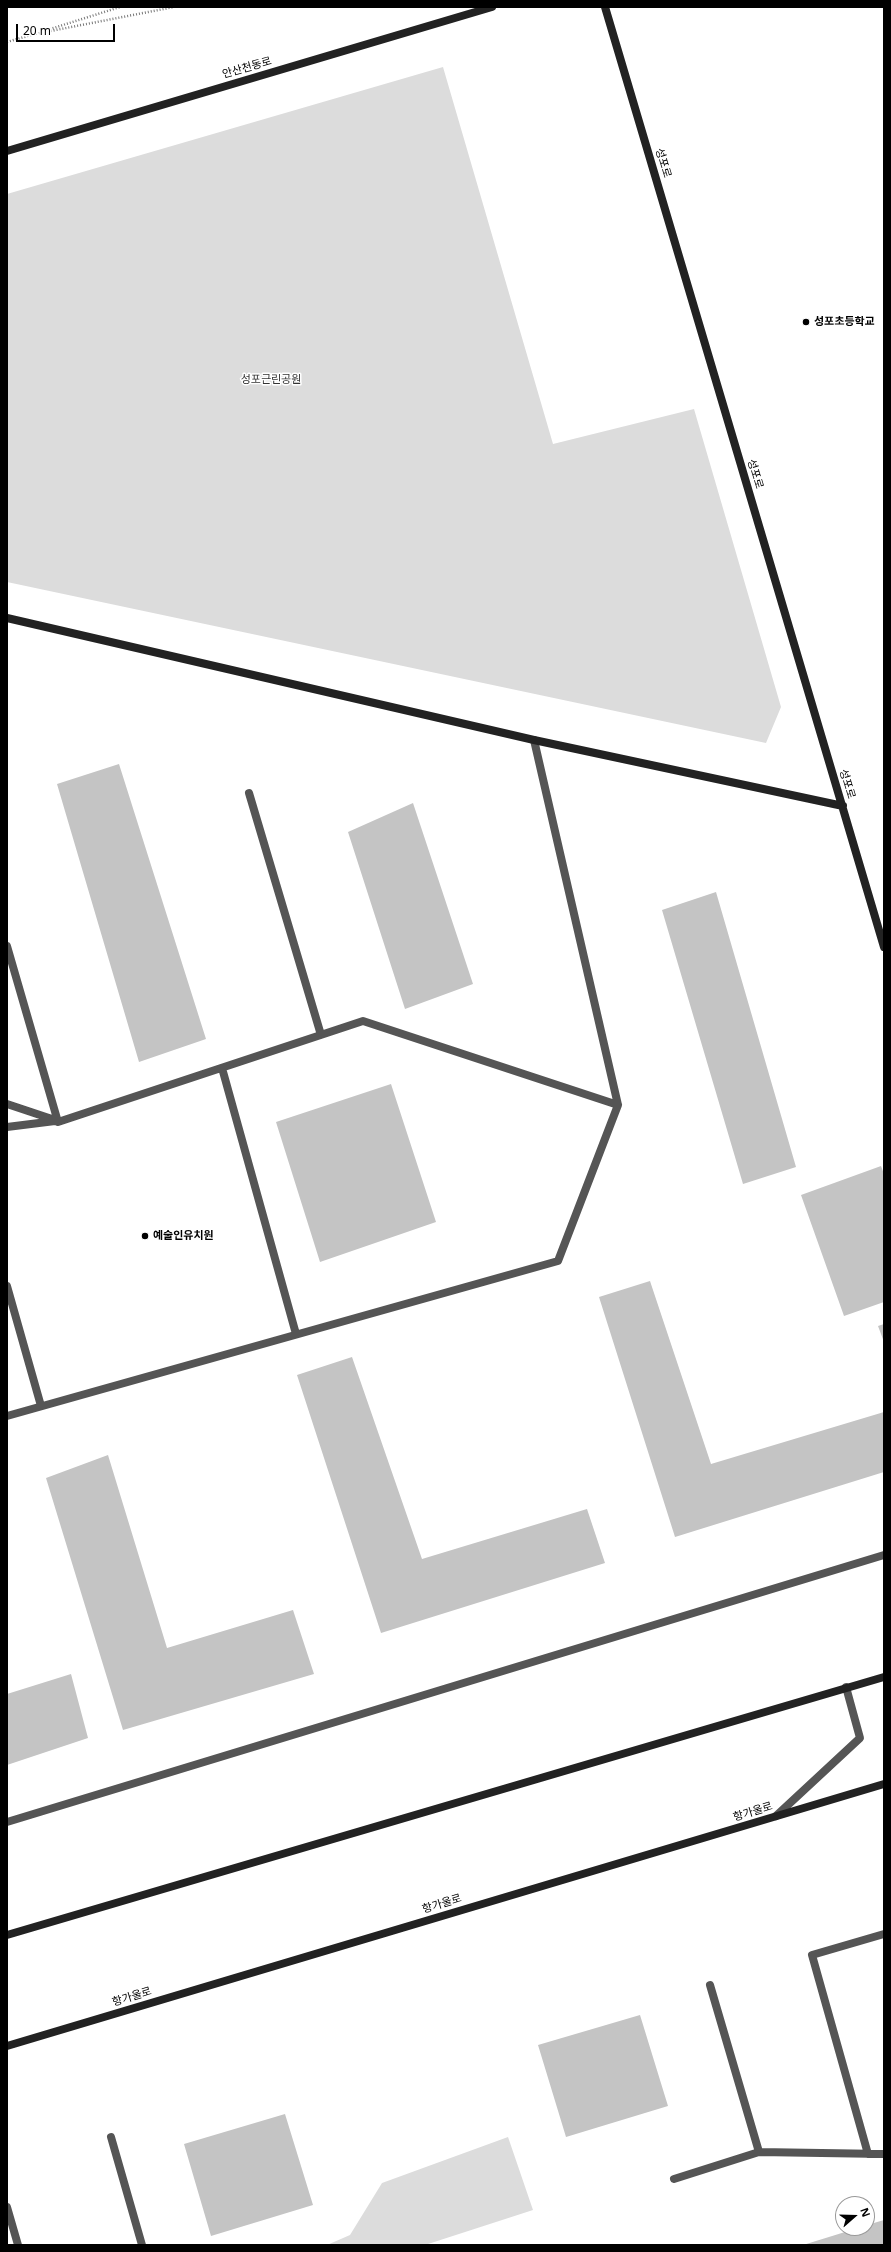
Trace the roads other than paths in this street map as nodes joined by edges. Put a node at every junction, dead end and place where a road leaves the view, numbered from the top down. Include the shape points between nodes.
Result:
1 (492, 7) edge
2 (605, 7) edge
3 (7, 151) edge
4 (7, 618) edge
5 (534, 740) junction
6 (249, 793) dead end
7 (842, 806) junction
8 (7, 946) edge
9 (884, 947) edge
10 (322, 1035) junction
11 (222, 1068) junction
12 (7, 1104) edge
13 (618, 1105) junction
14 (58, 1121) junction
15 (7, 1127) edge
16 (7, 1286) edge
17 (296, 1334) junction
18 (41, 1406) junction
19 (7, 1416) edge
20 (884, 1555) edge
21 (884, 1677) edge
22 (846, 1687) junction
23 (884, 1784) edge
24 (776, 1816) junction
25 (7, 1822) edge
26 (884, 1934) edge
27 (7, 1935) edge
28 (710, 1985) dead end
29 (7, 2046) edge
30 (111, 2137) dead end
31 (759, 2152) junction
32 (868, 2154) junction
33 (884, 2154) edge
34 (674, 2178) dead end
35 (7, 2207) edge
36 (18, 2245) edge
37 (142, 2245) edge

1 - 3 street, 안산천동로
2 - 7 street, 성포로
4 - 5 street
5 - 7 street
5 - 13 lane
6 - 10 lane
7 - 9 street, 성포로
8 - 14 lane
10 - 11 lane
10 - 13 lane via 363,1021
11 - 14 lane
11 - 17 lane
12 - 14 lane
13 - 17 lane via 558,1260
14 - 15 lane
16 - 18 lane
17 - 18 lane
18 - 19 lane
20 - 25 lane
21 - 22 street
22 - 24 lane via 860,1738
22 - 27 street
23 - 24 street, 항가울로
24 - 29 street, 항가울로
26 - 32 lane via 812,1955
28 - 31 lane
30 - 37 lane
31 - 32 lane
31 - 34 lane
32 - 33 lane
35 - 36 lane

